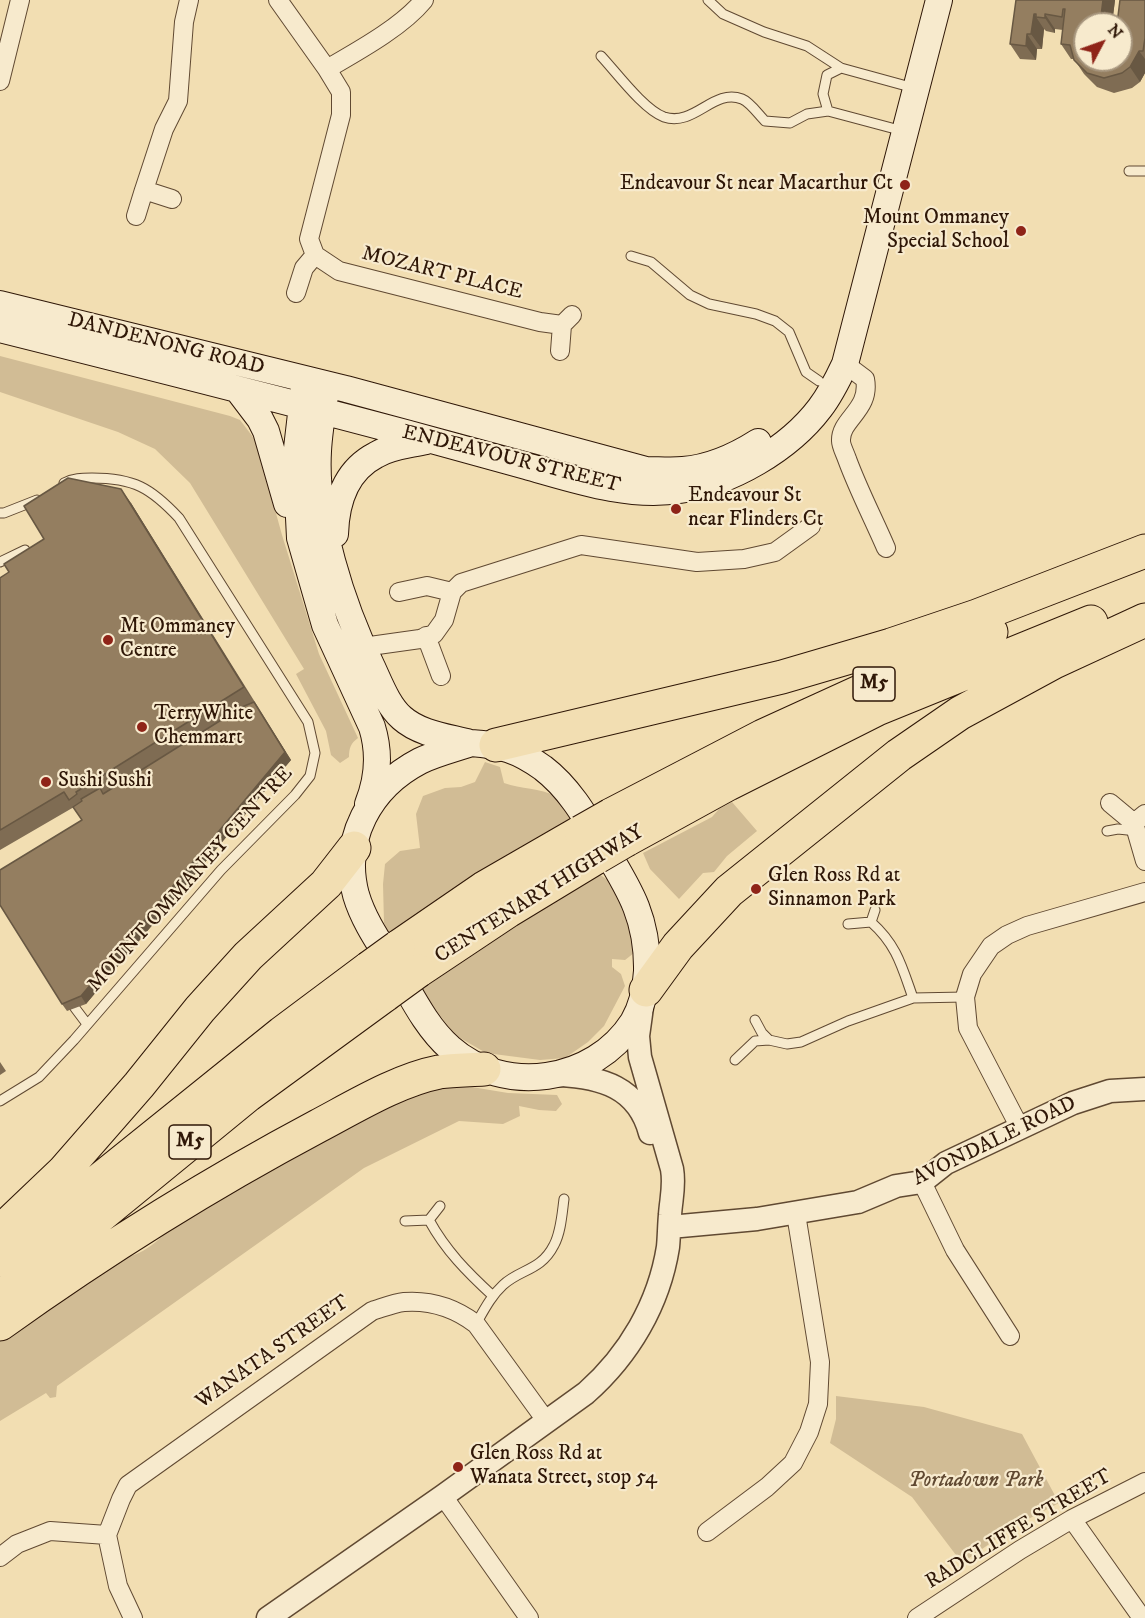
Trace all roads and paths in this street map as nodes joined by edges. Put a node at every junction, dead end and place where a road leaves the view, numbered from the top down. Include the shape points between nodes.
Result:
1 (20, 0) edge
2 (189, 0) edge
3 (278, 0) edge
4 (424, 0) edge
5 (708, 0) edge
6 (924, 0) edge
7 (939, 0) edge
8 (601, 56) dead end
9 (842, 68) junction
10 (327, 69) junction
11 (1, 76) edge
12 (909, 86) junction
13 (828, 111) junction
14 (898, 130) junction
15 (1129, 171) dead end
16 (1145, 171) edge
17 (144, 190) junction
18 (172, 199) dead end
19 (136, 216) dead end
20 (315, 255) junction
21 (631, 256) dead end
22 (296, 292) dead end
23 (0, 304) edge
24 (5, 333) edge
25 (560, 351) dead end
26 (845, 364) junction
27 (316, 381) junction
28 (819, 381) junction
29 (238, 390) junction
30 (318, 410) junction
31 (431, 440) junction
32 (0, 513) edge
33 (811, 526) dead end
34 (300, 538) junction
35 (886, 548) dead end
36 (25, 550) edge
37 (1145, 551) edge
38 (0, 562) edge
39 (1145, 569) edge
40 (337, 577) junction
41 (399, 592) dead end
42 (452, 592) junction
43 (1145, 601) edge
44 (1145, 620) edge
45 (426, 636) junction
46 (363, 647) junction
47 (339, 657) junction
48 (441, 676) dead end
49 (483, 744) junction
50 (1110, 802) dead end
51 (366, 810) junction
52 (1139, 823) edge
53 (618, 827) junction
54 (1107, 831) dead end
55 (354, 848) junction
56 (1145, 861) edge
57 (1145, 892) edge
58 (874, 910) dead end
59 (871, 922) junction
60 (848, 924) dead end
61 (377, 981) junction
62 (644, 996) junction
63 (914, 998) junction
64 (965, 998) junction
65 (75, 1008) edge
66 (755, 1020) dead end
67 (87, 1024) junction
68 (769, 1040) junction
69 (735, 1060) dead end
70 (484, 1069) junction
71 (559, 1075) junction
72 (1145, 1089) edge
73 (0, 1101) edge
74 (1020, 1128) junction
75 (922, 1182) junction
76 (564, 1199) dead end
77 (440, 1206) dead end
78 (796, 1214) junction
79 (429, 1220) junction
80 (670, 1220) junction
81 (405, 1221) dead end
82 (0, 1232) edge
83 (0, 1260) edge
84 (493, 1296) junction
85 (0, 1298) edge
86 (0, 1324) edge
87 (476, 1324) junction
88 (1010, 1336) dead end
89 (548, 1422) junction
90 (1145, 1482) edge
91 (443, 1496) junction
92 (1072, 1519) junction
93 (707, 1532) dead end
94 (107, 1535) junction
95 (0, 1557) edge
96 (134, 1618) edge
97 (268, 1618) edge
98 (529, 1618) edge
99 (917, 1618) edge
100 (1142, 1618) edge

1 - 11 street
2 - 17 street via 178,100
3 - 10 street
4 - 10 street via 370,43
5 - 9 lane via 723,14 807,46
6 - 12 main road, ENDEAVOUR STREET
7 - 12 main road, ENDEAVOUR STREET
8 - 13 lane via 649,109 664,117 681,120 726,97 743,99 765,121 790,123 807,114
9 - 12 lane
9 - 13 lane via 827,75 823,94
10 - 20 street via 341,92 341,115 309,239
12 - 14 main road, ENDEAVOUR STREET
13 - 14 lane
14 - 26 main road, ENDEAVOUR STREET
14 - 28 main road, ENDEAVOUR STREET via 834,350
15 - 16 lane
17 - 18 street
17 - 19 street
20 - 22 street via 304,268
20 - 25 street, MOZART PLACE via 339,271 540,322 567,320
21 - 28 lane via 651,262 690,295 709,304 775,321 789,332 806,372
23 - 27 main road, DANDENONG ROAD
24 - 29 main road, DANDENONG ROAD
26 - 31 main road, ENDEAVOUR STREET via 819,409 775,449 729,477 678,491 643,492 589,483
26 - 35 street via 865,379 867,391 843,430 841,441
27 - 28 main road, ENDEAVOUR STREET via 646,470 684,470 745,450 786,422
27 - 30 main road
29 - 30 main road, DANDENONG ROAD
29 - 34 main road via 261,419
30 - 31 main road, ENDEAVOUR STREET
30 - 34 main road via 296,457
30 - 40 main road via 318,481
31 - 40 main road via 376,454 344,486 335,531
32 - 67 lane, MOUNT OMMANEY CENTRE via 34,502 69,480 82,478 135,483 161,498 184,524 308,722 315,753 310,776 295,795 221,870
33 - 42 street via 775,552 744,559 698,562 580,545 461,583
34 - 47 main road
36 - 38 lane
37 - 49 highway via 977,616 782,677
39 - 53 highway, CENTENARY HIGHWAY / M5 via 1022,618 763,736
40 - 46 main road
41 - 42 street via 427,586
42 - 45 street via 444,620 434,634
43 - 53 highway, CENTENARY HIGHWAY / M5 via 877,709 728,784
44 - 62 highway via 1054,662 960,713 907,749 729,891 678,946
45 - 46 street
45 - 48 street
46 - 47 street
46 - 49 main road via 400,717 418,728
47 - 51 main road via 375,740 377,771
49 - 51 main road via 439,753 409,768
49 - 62 main road via 522,756 545,770 565,789 588,822 638,908 647,946
50 - 52 street
51 - 55 main road
52 - 54 lane
52 - 56 street
53 - 61 highway, CENTENARY HIGHWAY / M5, bridge via 589,844 484,888 408,959
55 - 70 main road via 353,880 372,931 442,1041
55 - 82 highway via 326,884 248,956 200,1009 63,1172
57 - 64 street via 1006,935 981,960
58 - 59 lane
59 - 60 lane
59 - 63 lane via 895,949
61 - 83 highway, CENTENARY HIGHWAY / M5 via 282,1033
61 - 85 highway, CENTENARY HIGHWAY / M5 via 248,1095
62 - 71 main road via 634,1021 611,1048
62 - 80 street via 638,1047 672,1169
63 - 64 lane
63 - 68 lane via 801,1042
64 - 74 street via 968,1028
65 - 67 lane
66 - 68 lane
67 - 73 lane, MOUNT OMMANEY CENTRE via 39,1077
68 - 69 lane via 755,1041
70 - 71 main road via 523,1078
70 - 86 highway via 438,1072 417,1078 352,1108 148,1223
71 - 80 street via 583,1076 611,1084 637,1106 649,1129
72 - 74 street, AVONDALE ROAD via 1110,1091
74 - 75 street, AVONDALE ROAD via 946,1163
75 - 78 street, AVONDALE ROAD via 896,1186 858,1202
75 - 88 street via 955,1250
76 - 84 lane via 555,1245 544,1260 505,1283
77 - 79 lane
78 - 80 street, AVONDALE ROAD
78 - 93 street via 820,1362 818,1404 793,1464
79 - 81 lane
79 - 84 lane via 442,1244
80 - 89 street via 663,1270 640,1327 608,1374
84 - 87 lane
87 - 89 street, WANATA STREET
87 - 94 street, WANATA STREET via 441,1305 404,1302 372,1311 128,1485
89 - 91 street
90 - 92 street, RADCLIFFE STREET
91 - 97 street
91 - 98 street
92 - 99 street, RADCLIFFE STREET
92 - 100 street
94 - 95 street via 50,1531 17,1544
94 - 96 street via 118,1586

